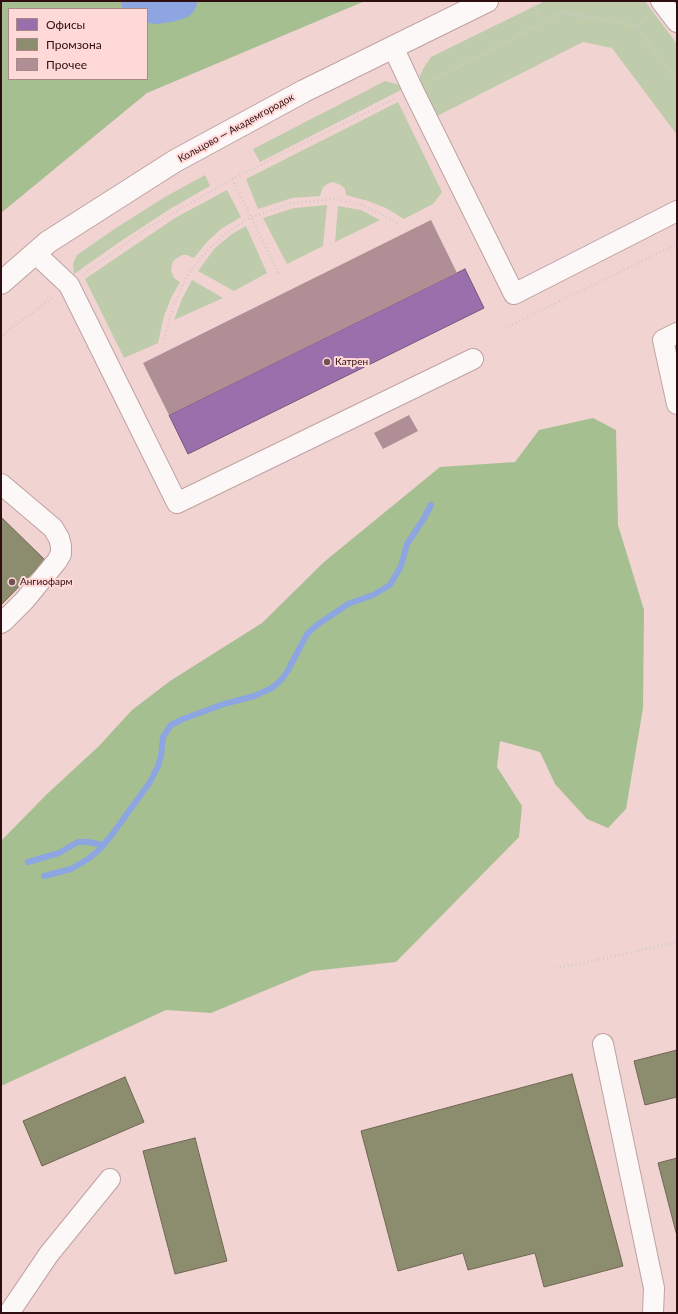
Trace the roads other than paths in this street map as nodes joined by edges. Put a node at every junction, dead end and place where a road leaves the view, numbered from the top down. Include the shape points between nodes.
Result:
1 (487, 1) edge
2 (662, 3) edge
3 (677, 22) edge
4 (393, 47) junction
5 (677, 211) edge
6 (35, 253) junction
7 (1, 283) edge
8 (677, 333) edge
9 (473, 359) dead end
10 (677, 404) edge
11 (1, 484) edge
12 (1, 623) edge
13 (603, 1044) dead end
14 (110, 1179) dead end
15 (9, 1313) edge
16 (653, 1313) edge

1 - 4 main road, Кольцово — Академгородок
2 - 3 street
4 - 5 street via 514,294
4 - 6 main road, Кольцово — Академгородок via 304,91 175,161 48,242
6 - 7 main road, Кольцово — Академгородок
6 - 9 street via 69,285 177,503
8 - 10 street via 663,340
11 - 12 street via 53,528 59,538 61,554 24,601
13 - 16 street via 654,1288
14 - 15 street via 49,1254

